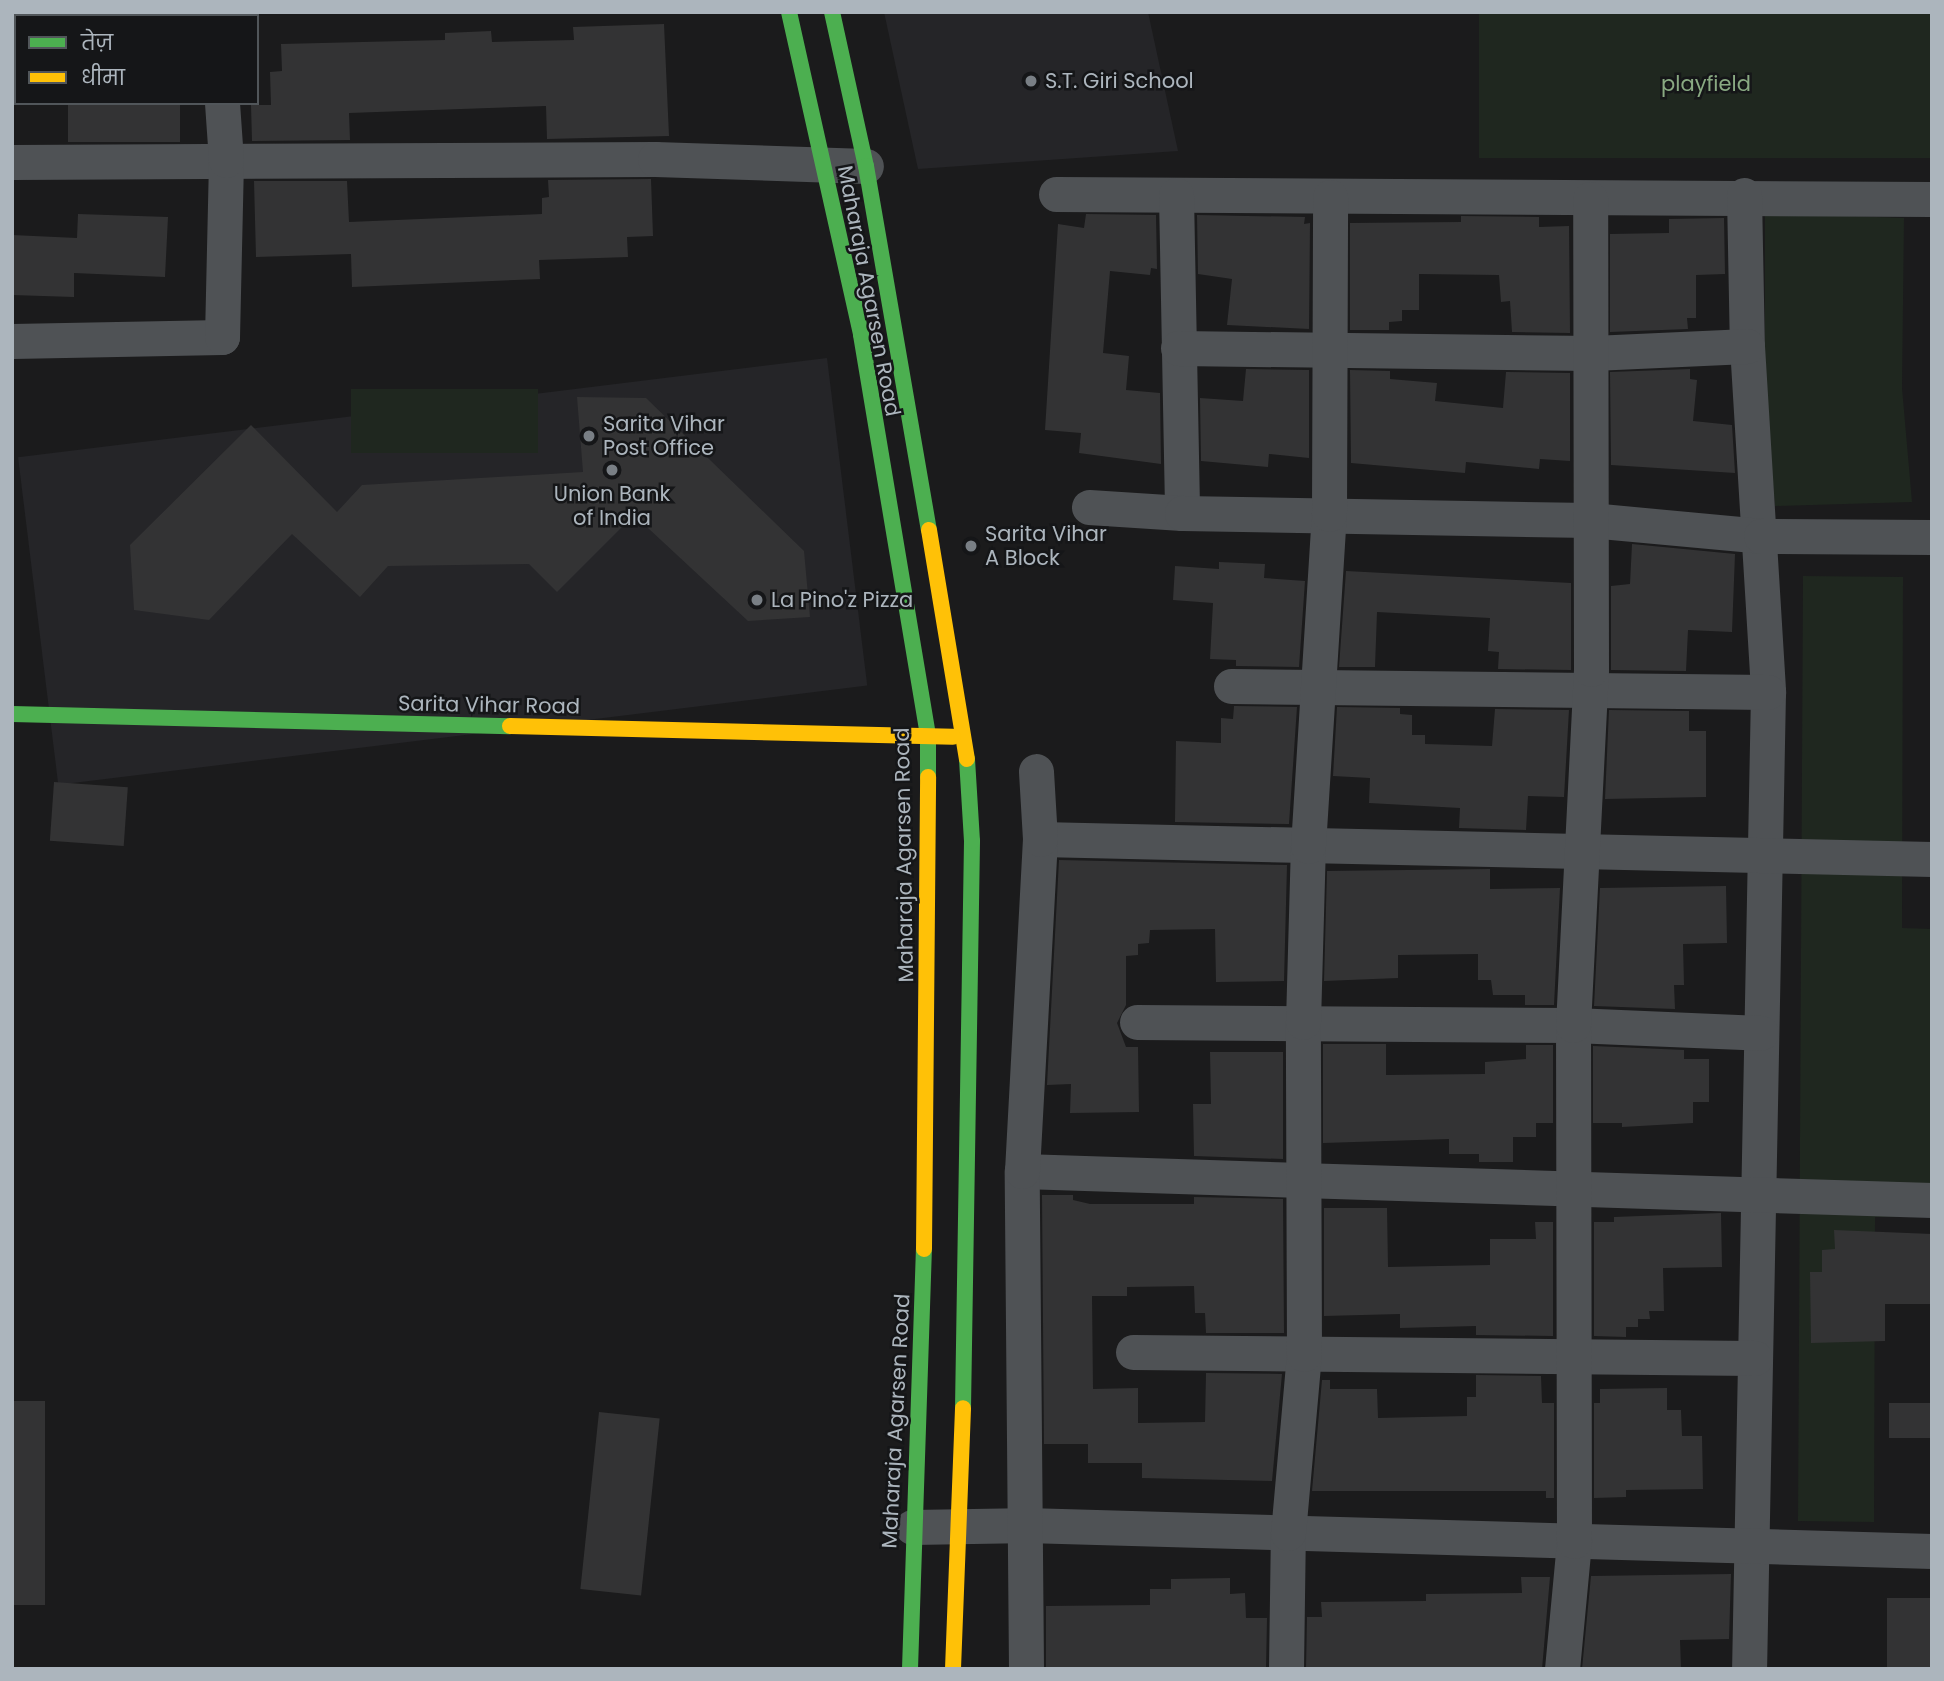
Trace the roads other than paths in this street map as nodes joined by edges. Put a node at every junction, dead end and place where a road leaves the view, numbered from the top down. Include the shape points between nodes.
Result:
1 (789, 12) edge
2 (832, 12) edge
3 (222, 105) edge
4 (226, 160) junction
5 (12, 162) edge
6 (823, 165) junction
7 (866, 166) junction
8 (1056, 194) dead end
9 (1175, 195) junction
10 (1744, 195) junction
11 (1329, 197) junction
12 (1590, 199) junction
13 (1932, 199) edge
14 (12, 341) edge
15 (1747, 345) junction
16 (1178, 348) junction
17 (1331, 349) junction
18 (1593, 353) junction
19 (1089, 507) dead end
20 (1182, 513) junction
21 (1329, 514) junction
22 (1590, 520) junction
23 (1761, 536) junction
24 (1932, 537) edge
25 (1318, 685) junction
26 (1231, 686) dead end
27 (1589, 692) junction
28 (1768, 692) junction
29 (12, 715) edge
30 (928, 737) junction
31 (965, 737) junction
32 (1036, 771) dead end
33 (1040, 839) junction
34 (1308, 846) junction
35 (1580, 852) junction
36 (1765, 856) junction
37 (1932, 859) edge
38 (1303, 1021) junction
39 (1137, 1023) dead end
40 (1573, 1026) junction
41 (1761, 1032) junction
42 (1022, 1171) junction
43 (1307, 1177) junction
44 (1571, 1189) junction
45 (1758, 1196) junction
46 (1932, 1200) edge
47 (1133, 1352) dead end
48 (1304, 1354) junction
49 (1571, 1357) junction
50 (1755, 1358) junction
51 (1026, 1525) junction
52 (961, 1526) junction
53 (912, 1527) junction
54 (1289, 1533) junction
55 (1574, 1541) junction
56 (1752, 1546) junction
57 (1932, 1551) edge
58 (910, 1669) edge
59 (953, 1669) edge
60 (1027, 1669) edge
61 (1286, 1669) edge
62 (1562, 1669) edge
63 (1749, 1669) edge

1 - 6 street, Maharaja Agarsen Road
2 - 7 street, Maharaja Agarsen Road
3 - 4 street
4 - 5 street
4 - 6 street via 655,159
4 - 14 street via 222,337
6 - 7 street
6 - 30 street, Maharaja Agarsen Road via 861,335
7 - 31 street, Maharaja Agarsen Road
8 - 9 street
9 - 11 street
9 - 16 street
10 - 12 street
10 - 13 street
10 - 15 street
11 - 12 street
11 - 17 street
12 - 18 street
15 - 18 street
15 - 23 street
16 - 17 street
16 - 20 street
17 - 18 street
17 - 21 street
18 - 22 street
19 - 20 street
20 - 21 street
21 - 22 street
21 - 25 street
22 - 23 street
22 - 27 street
23 - 24 street
23 - 28 street
25 - 26 street
25 - 27 street
25 - 34 street
27 - 28 street
27 - 35 street
28 - 36 street
29 - 30 street, Sarita Vihar Road
30 - 31 street, Sarita Vihar Road
30 - 53 street, Maharaja Agarsen Road via 924,1301
31 - 52 street, Maharaja Agarsen Road via 972,841
32 - 33 street
33 - 34 street
33 - 42 street
34 - 35 street
34 - 38 street
35 - 36 street
35 - 40 street
36 - 37 street
36 - 41 street
38 - 39 street
38 - 40 street
38 - 43 street
40 - 41 street
40 - 44 street
41 - 45 street
42 - 43 street
42 - 51 street
43 - 44 street
43 - 48 street
44 - 45 street
44 - 49 street
45 - 46 street
45 - 50 street
47 - 48 street
48 - 49 street
48 - 54 street
49 - 50 street
49 - 55 street
50 - 56 street
51 - 52 street
51 - 54 street
51 - 60 street
52 - 53 street
52 - 59 street, Maharaja Agarsen Road
53 - 58 street, Maharaja Agarsen Road
54 - 55 street
54 - 61 street
55 - 56 street
55 - 62 street
56 - 57 street
56 - 63 street

